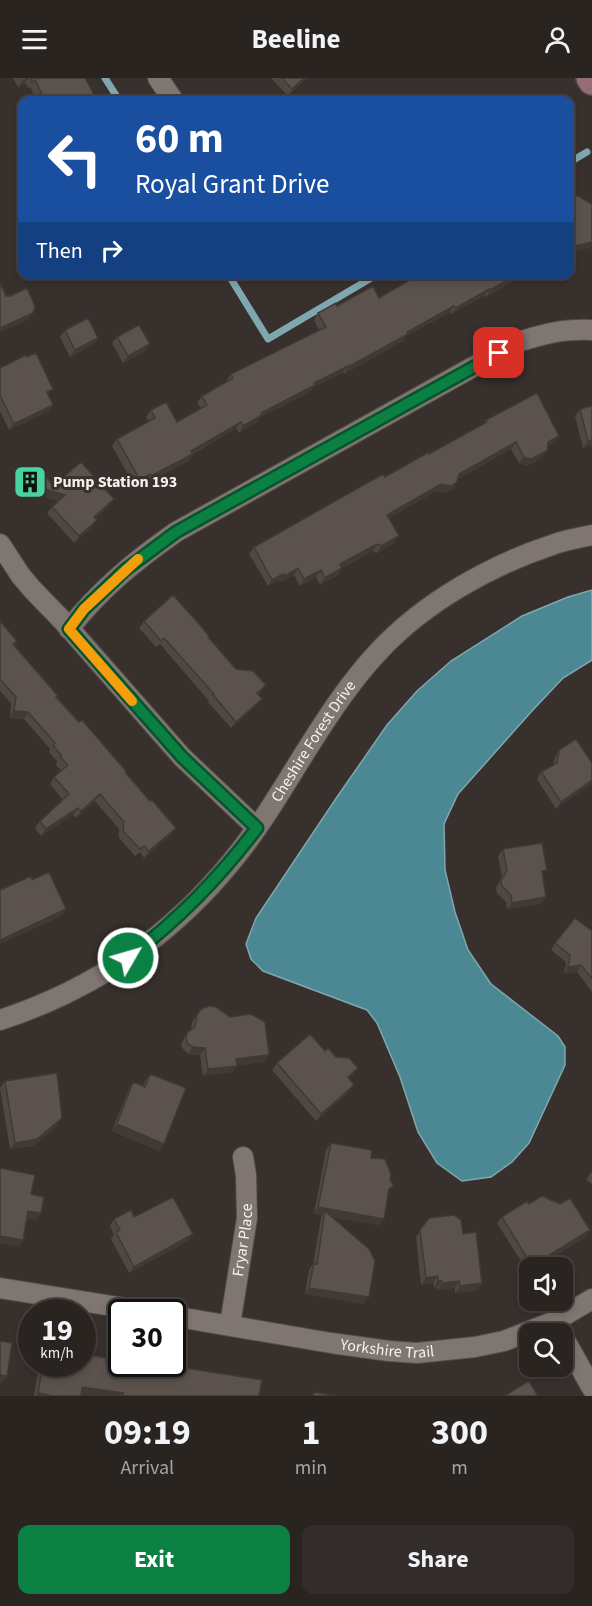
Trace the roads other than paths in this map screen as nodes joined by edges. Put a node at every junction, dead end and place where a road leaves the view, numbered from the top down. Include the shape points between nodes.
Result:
1 (158, 78) edge
2 (170, 96) edge
3 (592, 330) edge
4 (592, 535) edge
5 (0, 544) edge
6 (69, 629) junction
7 (257, 828) junction
8 (0, 1020) edge
9 (243, 1157) dead end
10 (0, 1288) edge
11 (592, 1299) edge
12 (108, 1305) edge
13 (186, 1318) edge
14 (567, 1323) edge
15 (230, 1325) junction
16 (519, 1338) edge
17 (573, 1354) edge
18 (592, 1388) edge

1 - 2 street
3 - 6 street via 550,332 518,342 176,532 125,570
4 - 7 street, Cheshire Forest Drive via 516,558 479,576 410,622 355,679
5 - 6 street via 21,576
6 - 7 street via 182,757
7 - 8 street, Cheshire Forest Drive via 204,891 128,958 77,988
9 - 15 street, Fryar Place via 247,1218
10 - 12 street
11 - 14 street, Yorkshire Trail
13 - 15 street, Yorkshire Trail
15 - 16 street, Yorkshire Trail via 417,1353
17 - 18 street

